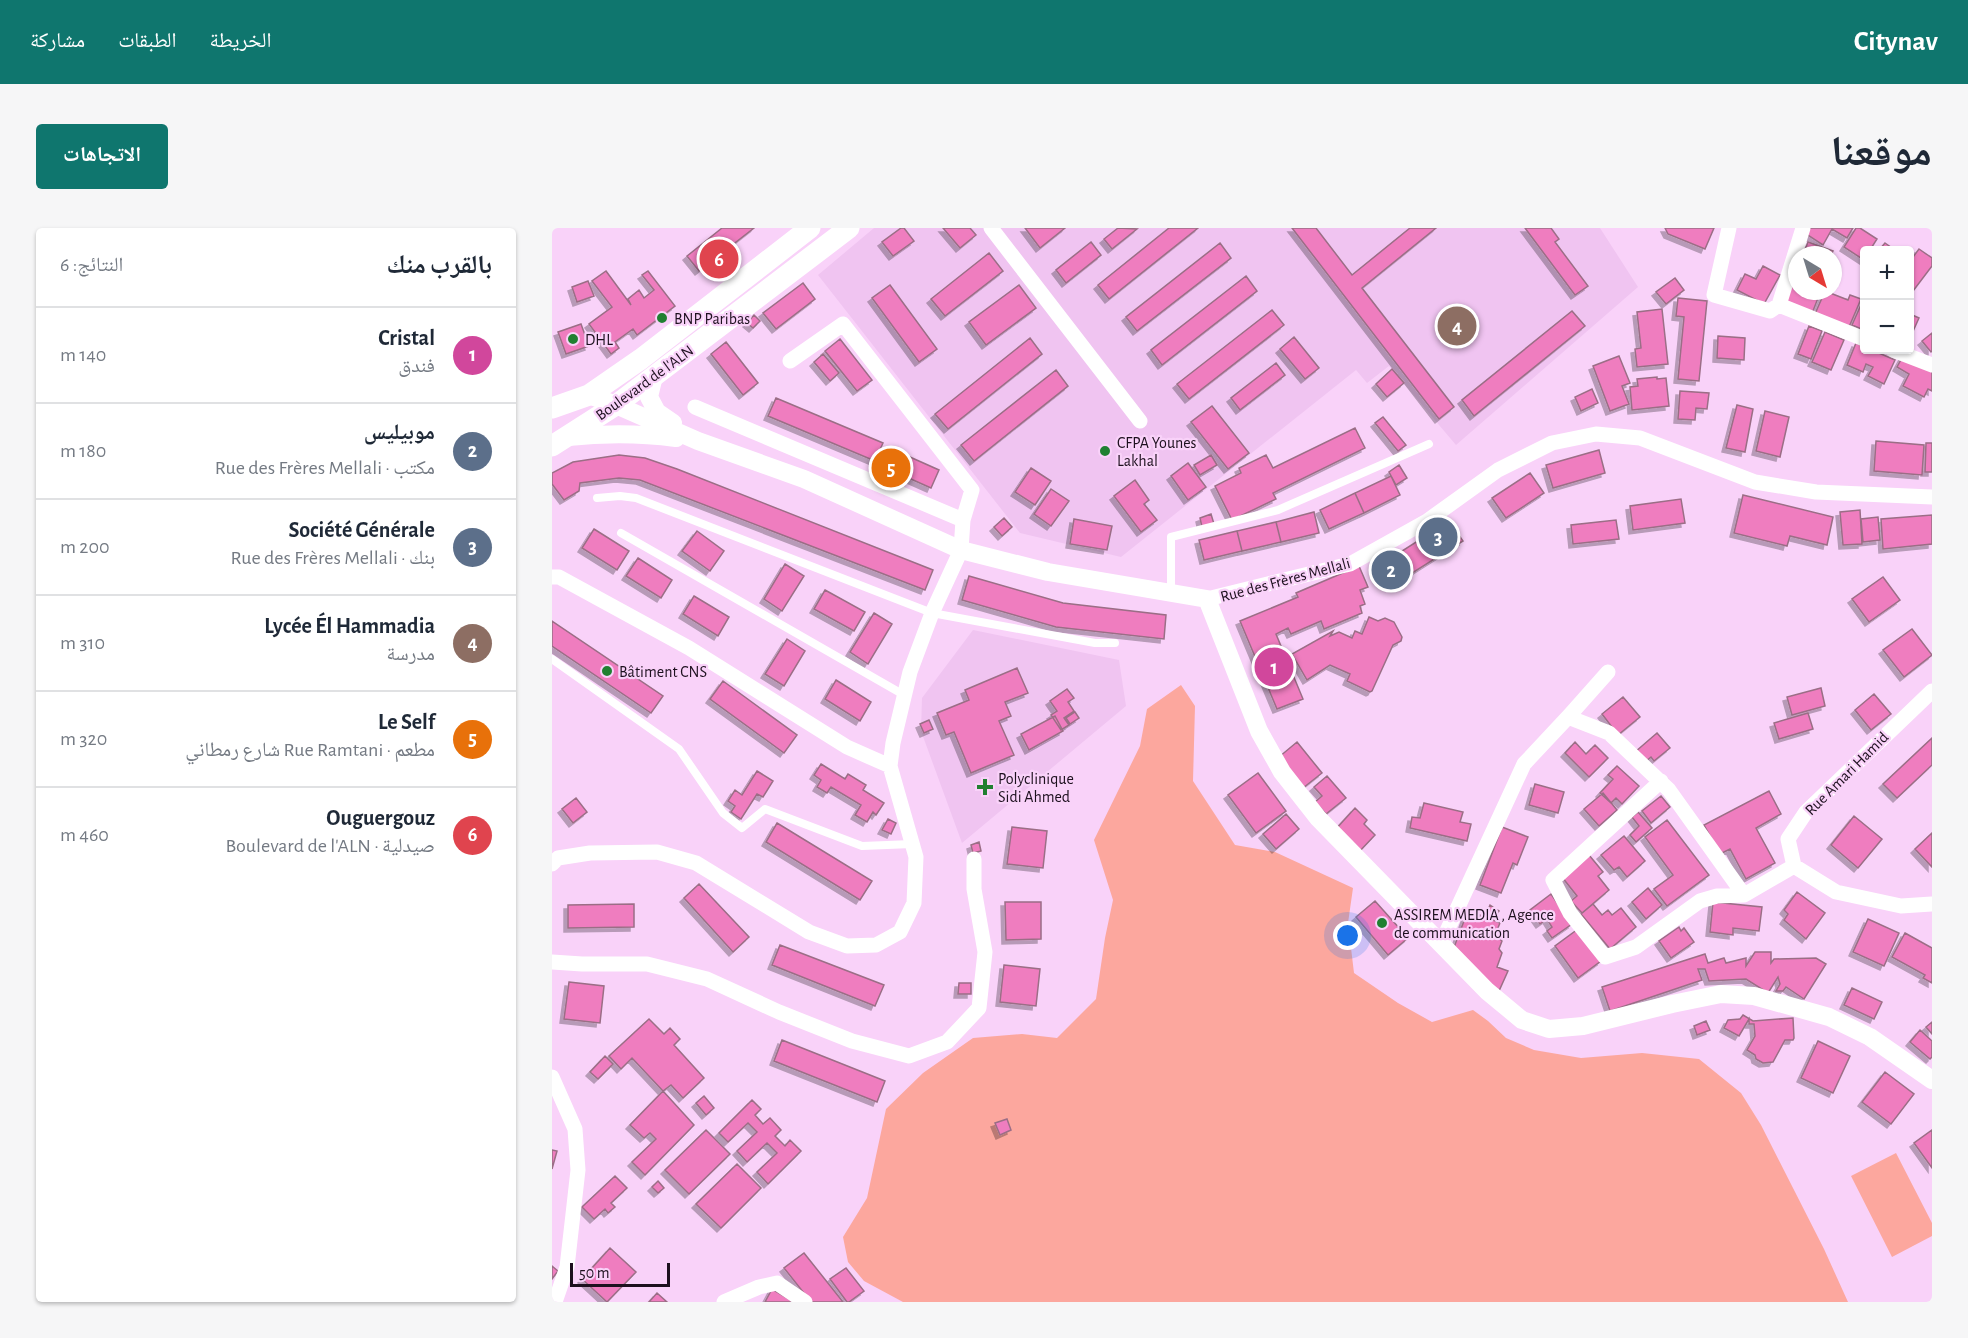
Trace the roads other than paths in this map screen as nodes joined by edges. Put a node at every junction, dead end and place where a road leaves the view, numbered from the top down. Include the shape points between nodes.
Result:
1 (849, 228) edge
2 (991, 228) edge
3 (1729, 228) edge
4 (1803, 228) edge
5 (806, 229) edge
6 (1779, 305) junction
7 (1860, 337) edge
8 (1903, 354) edge
9 (790, 361) dead end
10 (1932, 365) edge
11 (654, 376) junction
12 (589, 395) junction
13 (552, 400) edge
14 (616, 405) junction
15 (695, 407) dead end
16 (552, 408) edge
17 (1140, 421) dead end
18 (560, 441) edge
19 (698, 441) junction
20 (1429, 444) dead end
21 (1932, 497) edge
22 (597, 498) dead end
23 (963, 520) junction
24 (621, 533) dead end
25 (961, 550) junction
26 (552, 577) edge
27 (1171, 593) junction
28 (1207, 600) junction
29 (932, 613) junction
30 (1115, 643) dead end
31 (552, 660) edge
32 (1608, 672) dead end
33 (1932, 691) edge
34 (904, 695) junction
35 (1568, 717) junction
36 (890, 766) junction
37 (1660, 782) junction
38 (912, 844) junction
39 (974, 859) dead end
40 (552, 864) edge
41 (1794, 866) junction
42 (1744, 895) junction
43 (1932, 904) edge
44 (1441, 944) junction
45 (552, 962) edge
46 (552, 1077) edge
47 (1932, 1080) edge
48 (555, 1302) edge
49 (724, 1302) edge
50 (805, 1302) edge

1 - 11 main road, Boulevard de l'ALN
2 - 17 street
3 - 6 street via 1714,295 1770,311
4 - 6 street
5 - 12 main road, Boulevard de l'ALN via 641,359
6 - 7 street
8 - 10 street
9 - 23 street via 843,324 972,490
11 - 14 main road, Boulevard de l'ALN
11 - 19 street via 649,397 657,412
12 - 13 main road
12 - 14 street
12 - 16 main road, Boulevard de l'ALN
14 - 18 main road, Boulevard de l'ALN
14 - 19 street
15 - 23 street
18 - 19 street via 607,433
19 - 25 street via 804,479
20 - 27 lane via 1278,510 1171,537
21 - 28 street, Rue des Frères Mellali via 1816,492 1755,482 1640,438 1596,434 1552,443 1498,470 1427,521 1350,564
22 - 29 lane via 636,498
23 - 25 street
24 - 34 lane
25 - 27 street via 1048,572
25 - 29 street
26 - 36 street via 689,648 847,747
27 - 28 street
28 - 44 street via 1259,731 1282,772 1318,818
29 - 30 lane via 1071,639
29 - 34 street
31 - 38 lane via 679,749 723,813 742,828 765,809 862,846
32 - 35 street
33 - 41 street, Rue Amari Hamid via 1806,812 1788,839
34 - 36 street
35 - 37 street via 1610,734
35 - 44 street via 1524,764
36 - 38 street
37 - 42 street via 1669,789
37 - 42 street via 1553,880 1570,913 1605,957 1635,947 1700,901
38 - 40 street via 916,857 914,903 900,932 876,945 847,946 809,932 696,863 657,852 590,853 558,858
39 - 45 street via 974,889 985,952 979,1008 947,1042 909,1056 852,1041 706,979 647,964
41 - 42 street
41 - 43 street via 1836,892 1901,906
44 - 47 street via 1522,1020 1549,1029 1583,1026 1721,994 1754,996 1829,1017 1870,1037
46 - 48 street via 575,1129 578,1170 567,1267
49 - 50 street via 777,1283

